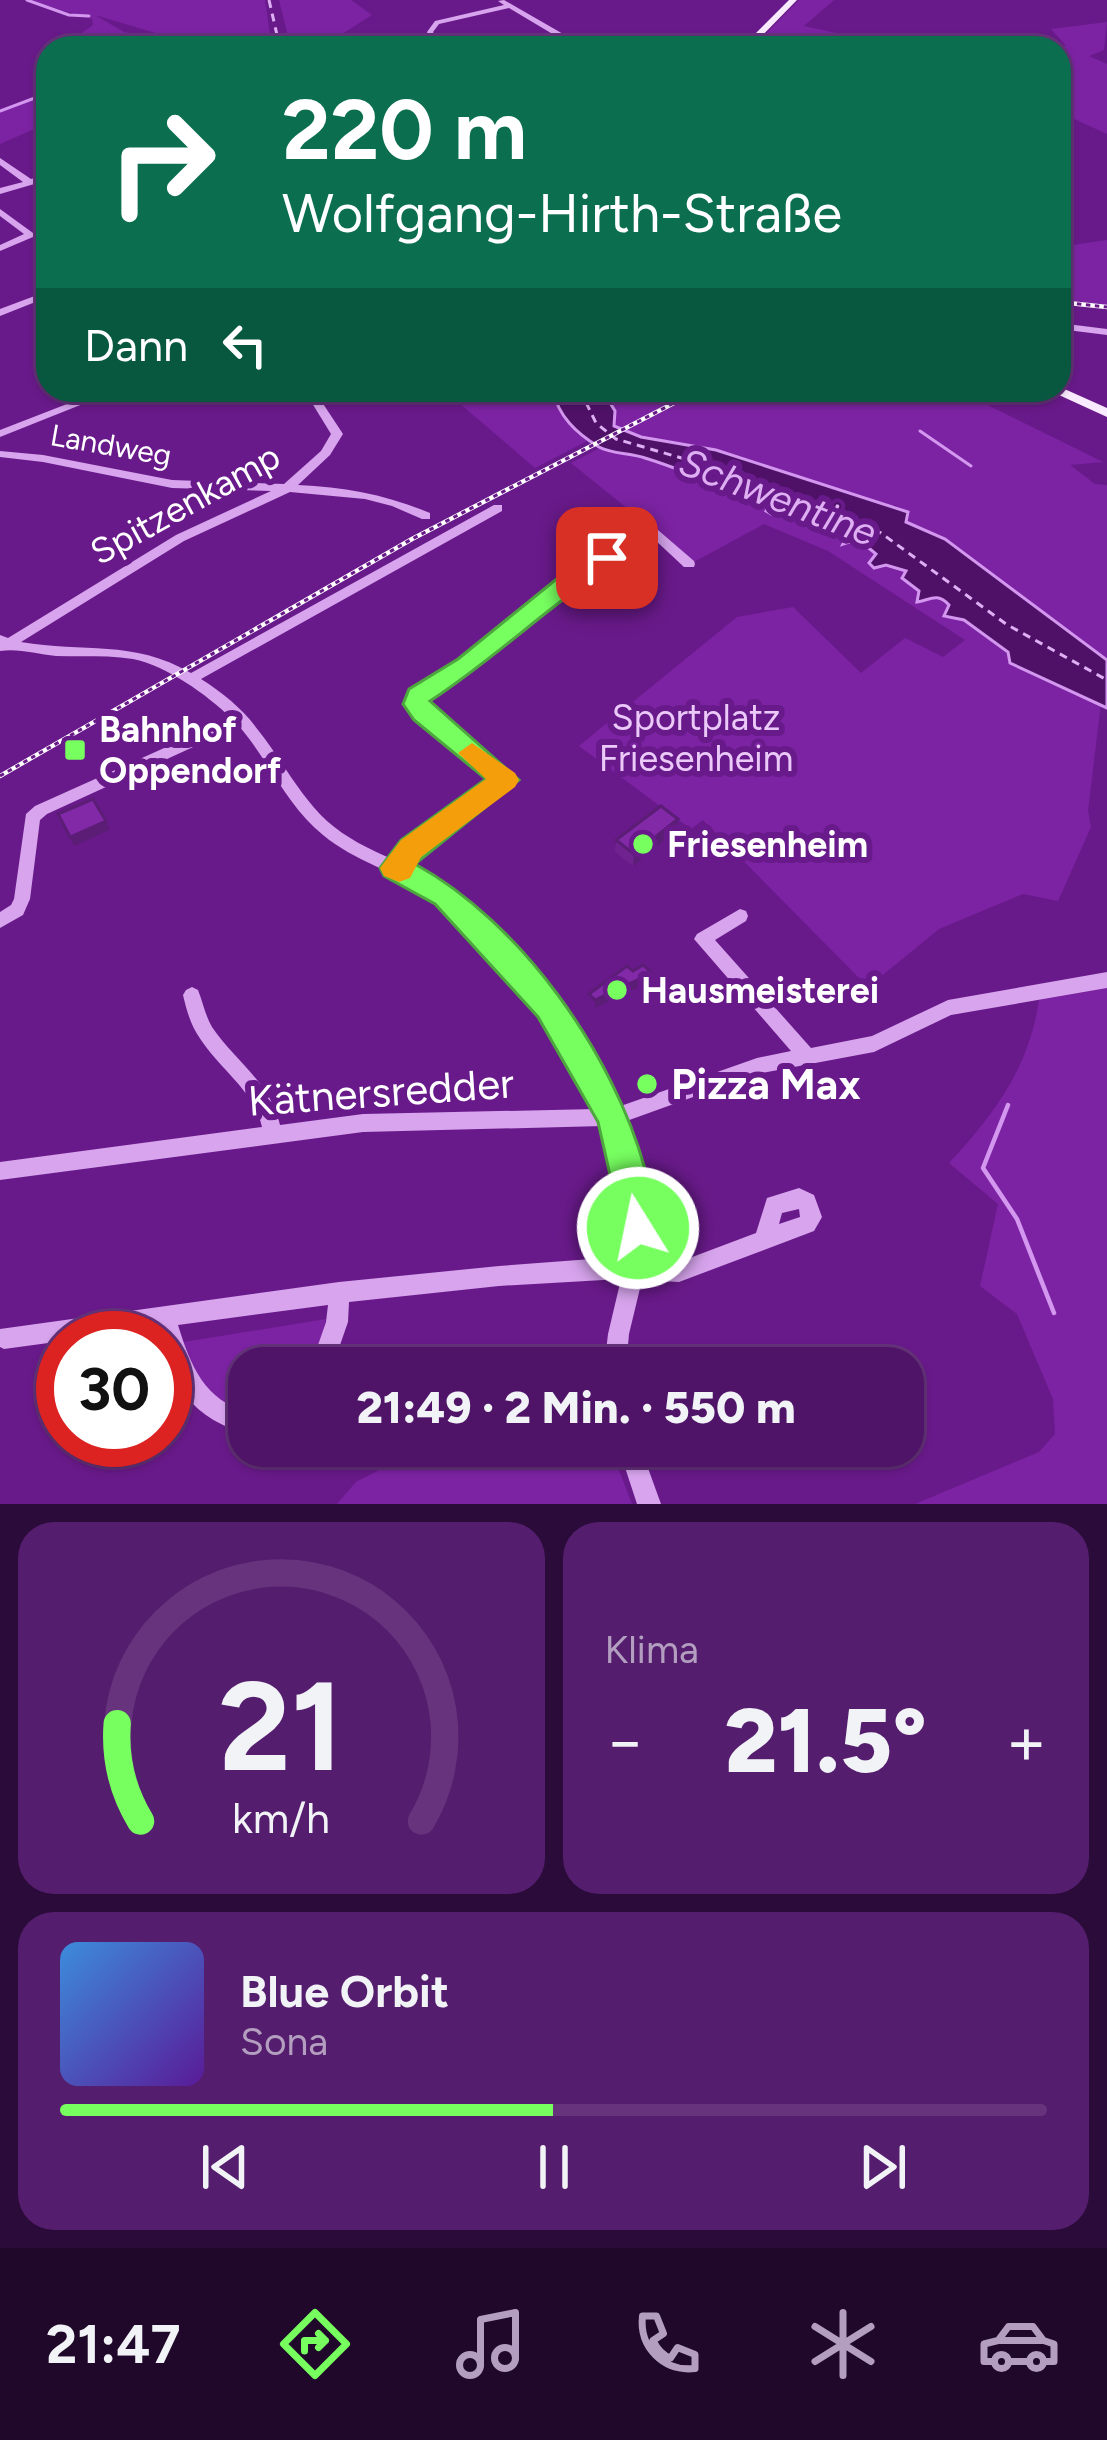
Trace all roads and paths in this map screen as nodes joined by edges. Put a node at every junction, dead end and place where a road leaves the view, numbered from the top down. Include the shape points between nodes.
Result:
1 (498, 0) edge
2 (794, 0) edge
3 (510, 6) junction
4 (432, 36) edge
5 (561, 36) edge
6 (758, 36) edge
7 (0, 161) edge
8 (36, 180) edge
9 (29, 182) junction
10 (0, 191) edge
11 (0, 212) edge
12 (0, 248) edge
13 (36, 299) edge
14 (0, 313) edge
15 (1071, 328) edge
16 (1107, 332) edge
17 (1071, 397) edge
18 (82, 402) edge
19 (317, 402) edge
20 (1107, 413) edge
21 (0, 434) edge
22 (0, 454) edge
23 (286, 489) junction
24 (498, 508) dead end
25 (426, 516) dead end
26 (689, 564) dead end
27 (3, 644) edge
28 (189, 680) junction
29 (239, 717) junction
30 (394, 868) junction
31 (740, 916) dead end
32 (0, 921) edge
33 (1107, 980) edge
34 (192, 994) dead end
35 (808, 1057) junction
36 (614, 1117) junction
37 (273, 1134) junction
38 (0, 1172) edge
39 (764, 1241) dead end
40 (634, 1270) junction
41 (339, 1292) junction
42 (192, 1314) edge
43 (36, 1334) edge
44 (4, 1338) dead end
45 (328, 1347) edge
46 (616, 1347) edge
47 (192, 1379) edge
48 (228, 1419) edge
49 (637, 1467) edge
50 (650, 1504) edge

1 - 3 street
2 - 6 main road
3 - 4 street via 433,25
3 - 5 street
7 - 9 street
8 - 9 street
9 - 10 street
11 - 12 street via 30,235
13 - 14 street
15 - 16 street
17 - 20 main road
18 - 21 street
19 - 23 street, Spitzenkamp via 337,434
22 - 23 street, Landweg via 170,484
23 - 25 street, Landweg via 381,499
23 - 27 street, Spitzenkamp via 180,538
24 - 28 street
26 - 30 street via 654,533 598,561 418,696 423,714 506,780
27 - 28 street via 144,657
28 - 29 street
29 - 30 street via 319,823
29 - 32 street via 41,810 32,818 22,899
30 - 36 street via 445,896 520,971
31 - 35 street via 703,939
33 - 35 street, Kätnersredder via 948,1008 874,1045
34 - 37 street via 197,1016 264,1106
35 - 36 street, Kätnersredder via 757,1066
36 - 37 street, Kätnersredder via 410,1121
36 - 40 street via 634,1192
37 - 38 street, Kätnersredder
39 - 40 street via 679,1272
40 - 41 street
40 - 46 street
41 - 42 street
41 - 45 street
43 - 44 street
47 - 48 street via 208,1407
49 - 50 street

